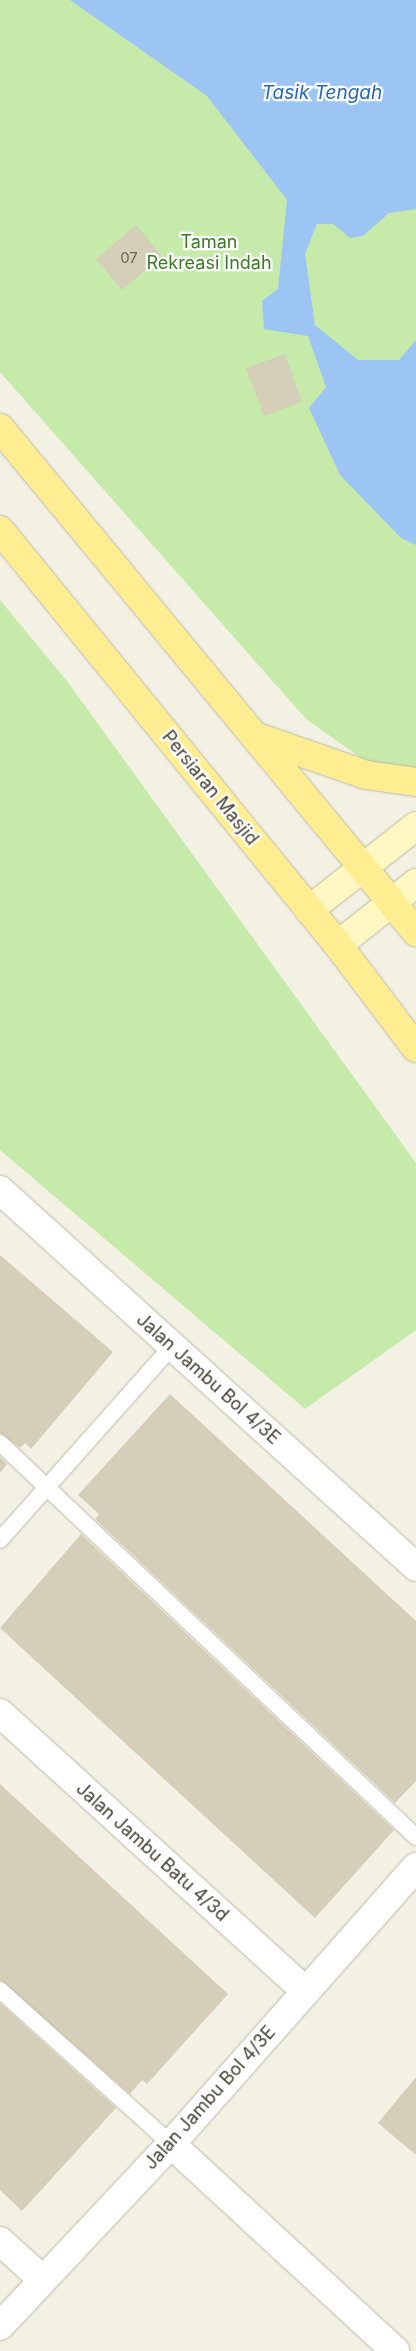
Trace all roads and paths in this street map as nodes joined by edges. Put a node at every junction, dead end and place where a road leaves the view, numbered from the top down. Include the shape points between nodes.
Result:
1 (0, 428) edge
2 (0, 530) edge
3 (257, 737) junction
4 (416, 782) edge
5 (416, 826) edge
6 (366, 867) junction
7 (416, 883) edge
8 (391, 902) junction
9 (309, 910) junction
10 (416, 932) edge
11 (338, 945) junction
12 (416, 1048) edge
13 (0, 1190) edge
14 (172, 1346) junction
15 (0, 1443) edge
16 (48, 1486) junction
17 (0, 1540) edge
18 (416, 1567) edge
19 (0, 1713) edge
20 (416, 1837) edge
21 (416, 1866) edge
22 (0, 1990) edge
23 (305, 1991) junction
24 (171, 2144) junction
25 (0, 2241) edge
26 (44, 2280) junction
27 (0, 2326) edge
28 (395, 2351) edge

1 - 3 main road
2 - 9 main road, Persiaran Masjid
3 - 4 main road via 366,775
3 - 6 main road
5 - 6 main road
6 - 8 main road
6 - 9 main road
7 - 8 main road
8 - 10 main road
8 - 11 main road
9 - 11 main road, Persiaran Masjid
11 - 12 main road, Persiaran Masjid
13 - 14 street, Jalan Jambu Bol 4/3E
14 - 16 lane
14 - 18 street, Jalan Jambu Bol 4/3E
15 - 16 lane
16 - 17 lane
16 - 20 lane
19 - 23 street, Jalan Jambu Batu 4/3d
21 - 23 street, Jalan Jambu Bol 4/3E
22 - 24 lane
23 - 24 street, Jalan Jambu Bol 4/3E
24 - 26 street, Jalan Jambu Bol 4/3E
24 - 28 street
25 - 26 street
26 - 27 street, Jalan Jambu Bol 4/3E

